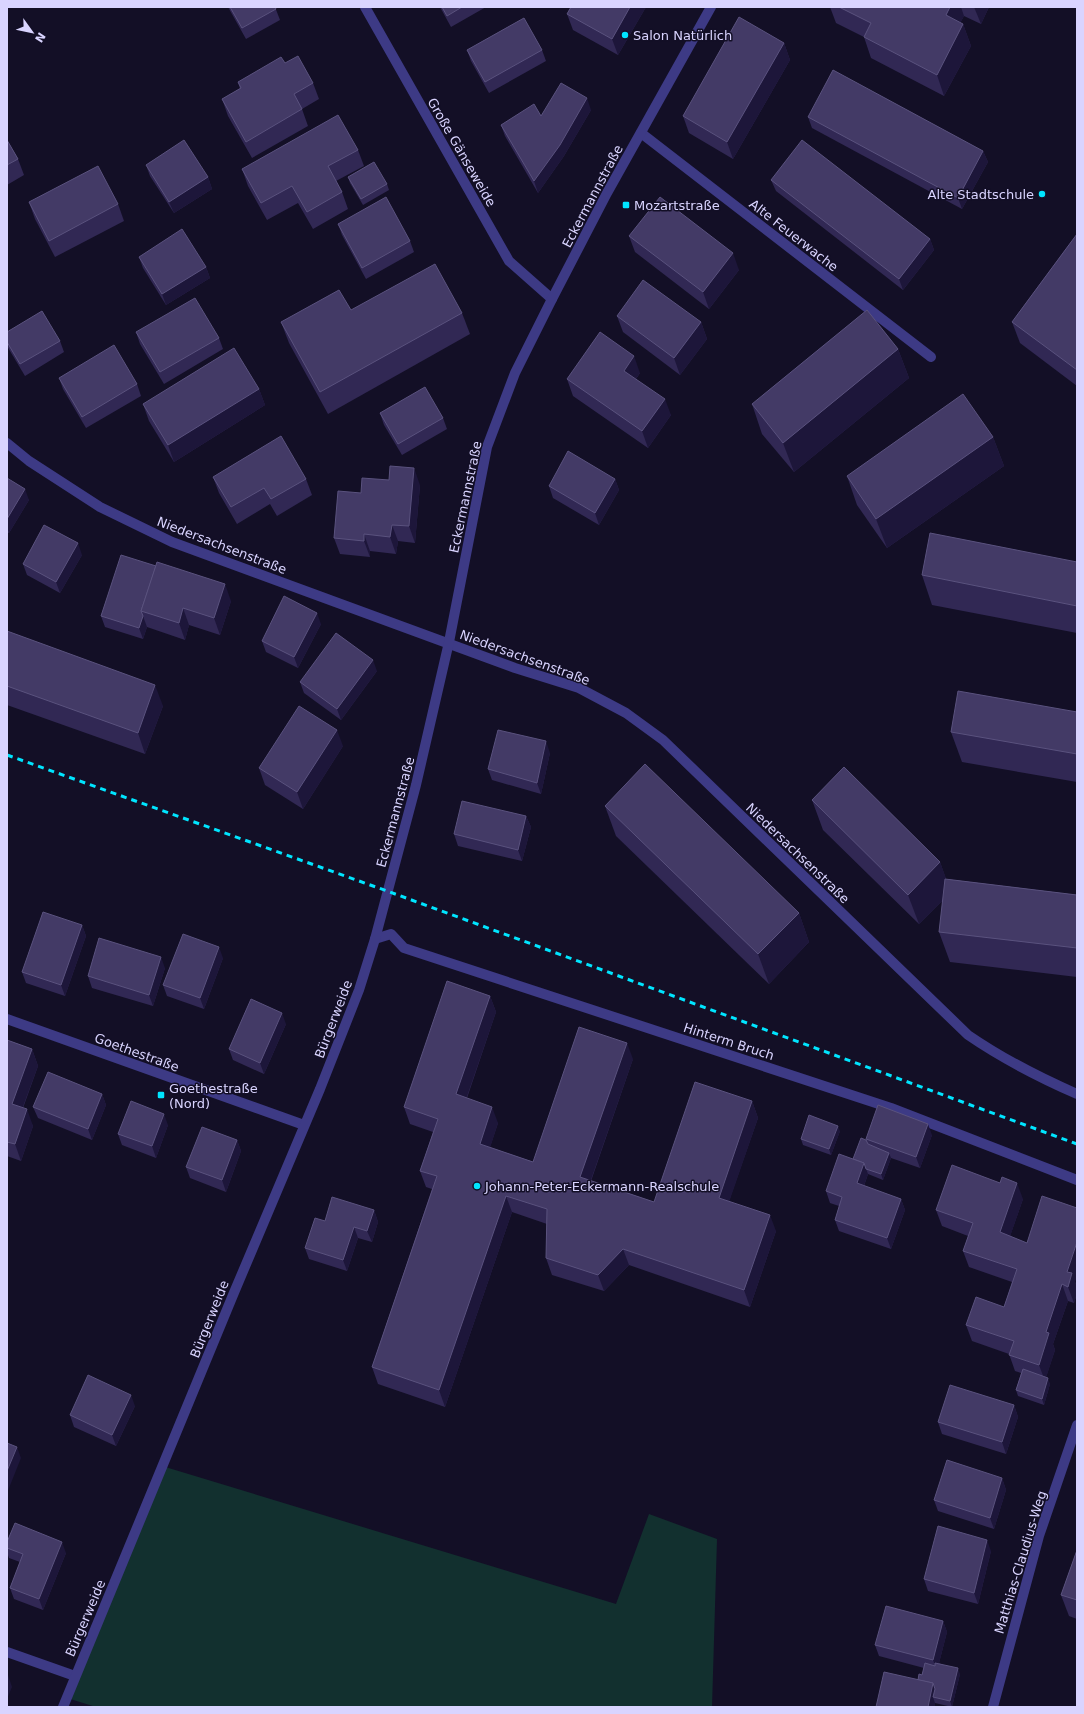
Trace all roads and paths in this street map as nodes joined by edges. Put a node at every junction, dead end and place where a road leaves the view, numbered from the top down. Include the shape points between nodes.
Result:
1 (365, 7) edge
2 (711, 7) edge
3 (641, 133) junction
4 (552, 298) junction
5 (932, 357) dead end
6 (7, 443) edge
7 (449, 642) junction
8 (375, 938) junction
9 (7, 1019) edge
10 (1077, 1094) edge
11 (304, 1125) junction
12 (1077, 1180) edge
13 (1077, 1425) edge
14 (7, 1652) edge
15 (75, 1676) junction
16 (64, 1707) edge
17 (993, 1707) edge

1 - 4 street, Große Gänseweide via 509,261
2 - 3 street, Eckermannstraße
3 - 4 street, Eckermannstraße
3 - 5 street, Alte Feuerwache
4 - 7 street, Eckermannstraße via 515,373 486,447
6 - 7 street, Niedersachsenstraße via 28,461 100,507 172,542
7 - 8 street, Eckermannstraße via 416,785
7 - 10 street, Niedersachsenstraße via 515,668 579,688 626,713 662,740 968,1035 1002,1058
8 - 11 street, Bürgerweide via 359,990
8 - 12 street, Hinterm Bruch via 391,934 404,948 891,1108
9 - 11 street, Goethestraße
11 - 15 street, Bürgerweide
13 - 17 street, Matthias-Claudius-Weg via 1039,1536
14 - 15 street
15 - 16 street, Bürgerweide

